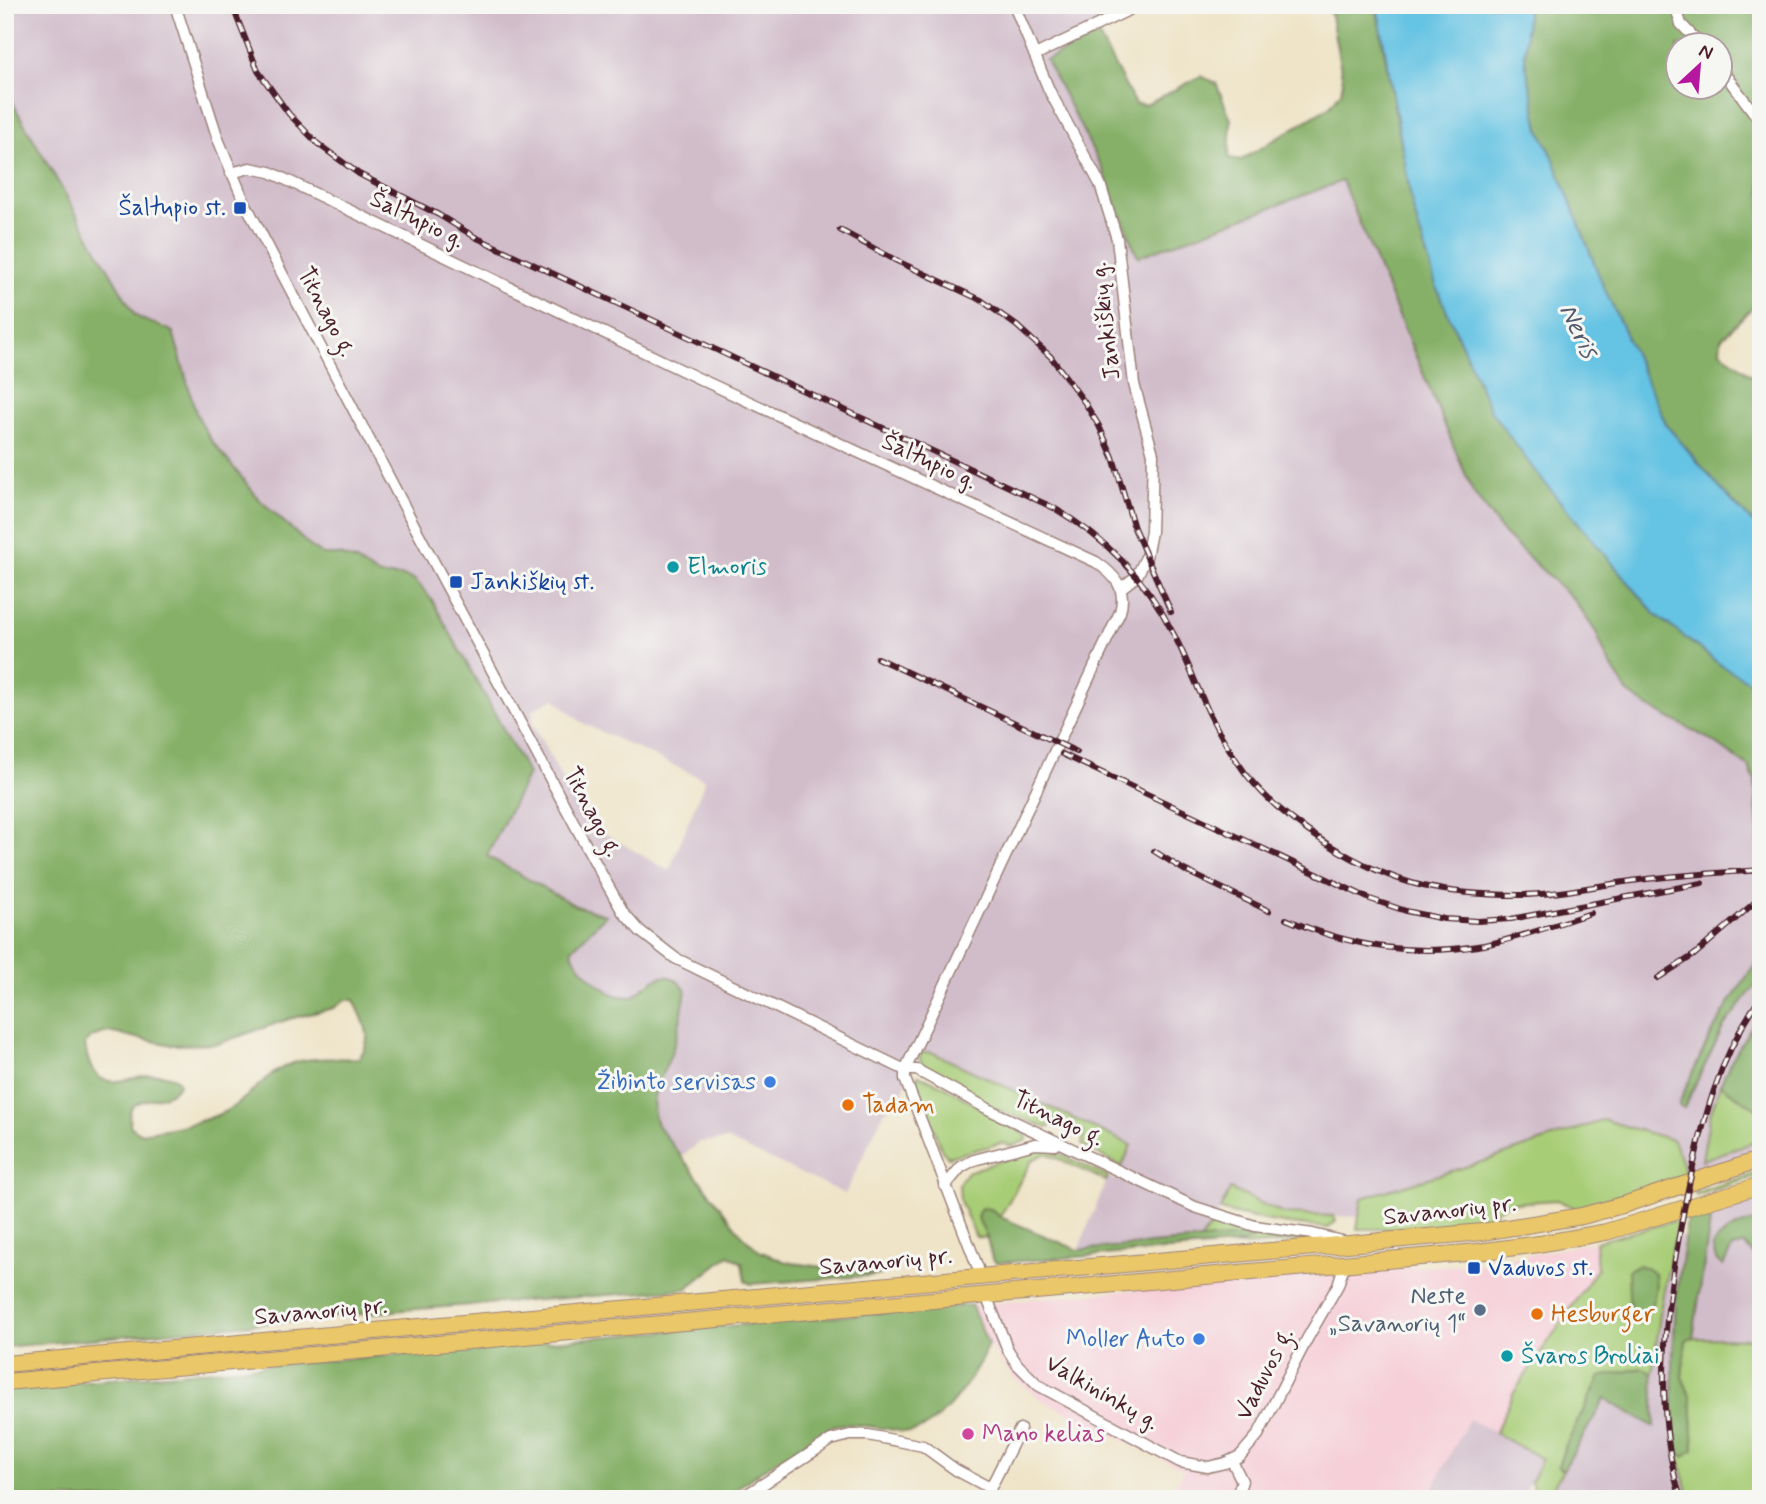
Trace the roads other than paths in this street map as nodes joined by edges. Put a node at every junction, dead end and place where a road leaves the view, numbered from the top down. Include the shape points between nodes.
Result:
1 (176, 5) edge
2 (1014, 5) edge
3 (1139, 5) edge
4 (1675, 5) edge
5 (1689, 32) edge
6 (1035, 55) junction
7 (1734, 86) edge
8 (1761, 122) edge
9 (231, 173) junction
10 (1121, 588) junction
11 (905, 1070) junction
12 (1069, 1147) junction
13 (1761, 1159) edge
14 (1761, 1185) edge
15 (946, 1186) junction
16 (1352, 1244) junction
17 (1345, 1263) junction
18 (978, 1268) dead end
19 (989, 1303) dead end
20 (5, 1364) edge
21 (5, 1382) edge
22 (1020, 1429) dead end
23 (1233, 1461) junction
24 (988, 1493) edge
25 (740, 1499) edge
26 (1236, 1499) edge

1 - 9 street, Titnago g.
2 - 6 street, Jankiškių g.
3 - 6 street
4 - 5 street
6 - 10 street, Jankiškių g. via 1100,184 1110,214 1134,384 1153,454 1146,557 1137,576
7 - 8 street
9 - 10 street, Šaltupio g. via 250,168 270,172 702,380 1096,562 1111,572
9 - 11 street, Titnago g. via 623,912 675,958
10 - 11 street via 1120,612
11 - 12 street, Titnago g. via 917,1070
11 - 15 street
12 - 15 street via 1041,1143 974,1160 961,1167
12 - 16 street, Titnago g. via 1226,1219
13 - 16 highway, Savanorių pr. via 1582,1216 1482,1232
14 - 17 highway, Savanorių pr. via 1565,1240
15 - 18 street
16 - 20 highway, Savanorių pr.
17 - 21 highway, Savanorių pr.
17 - 23 street, Vaduvos g. via 1338,1285 1258,1435
19 - 23 street, Valkininkų g. via 1008,1350 1038,1385 1180,1462 1208,1467
22 - 24 street
23 - 26 street via 1242,1480
24 - 25 street via 923,1446 868,1435 831,1440

